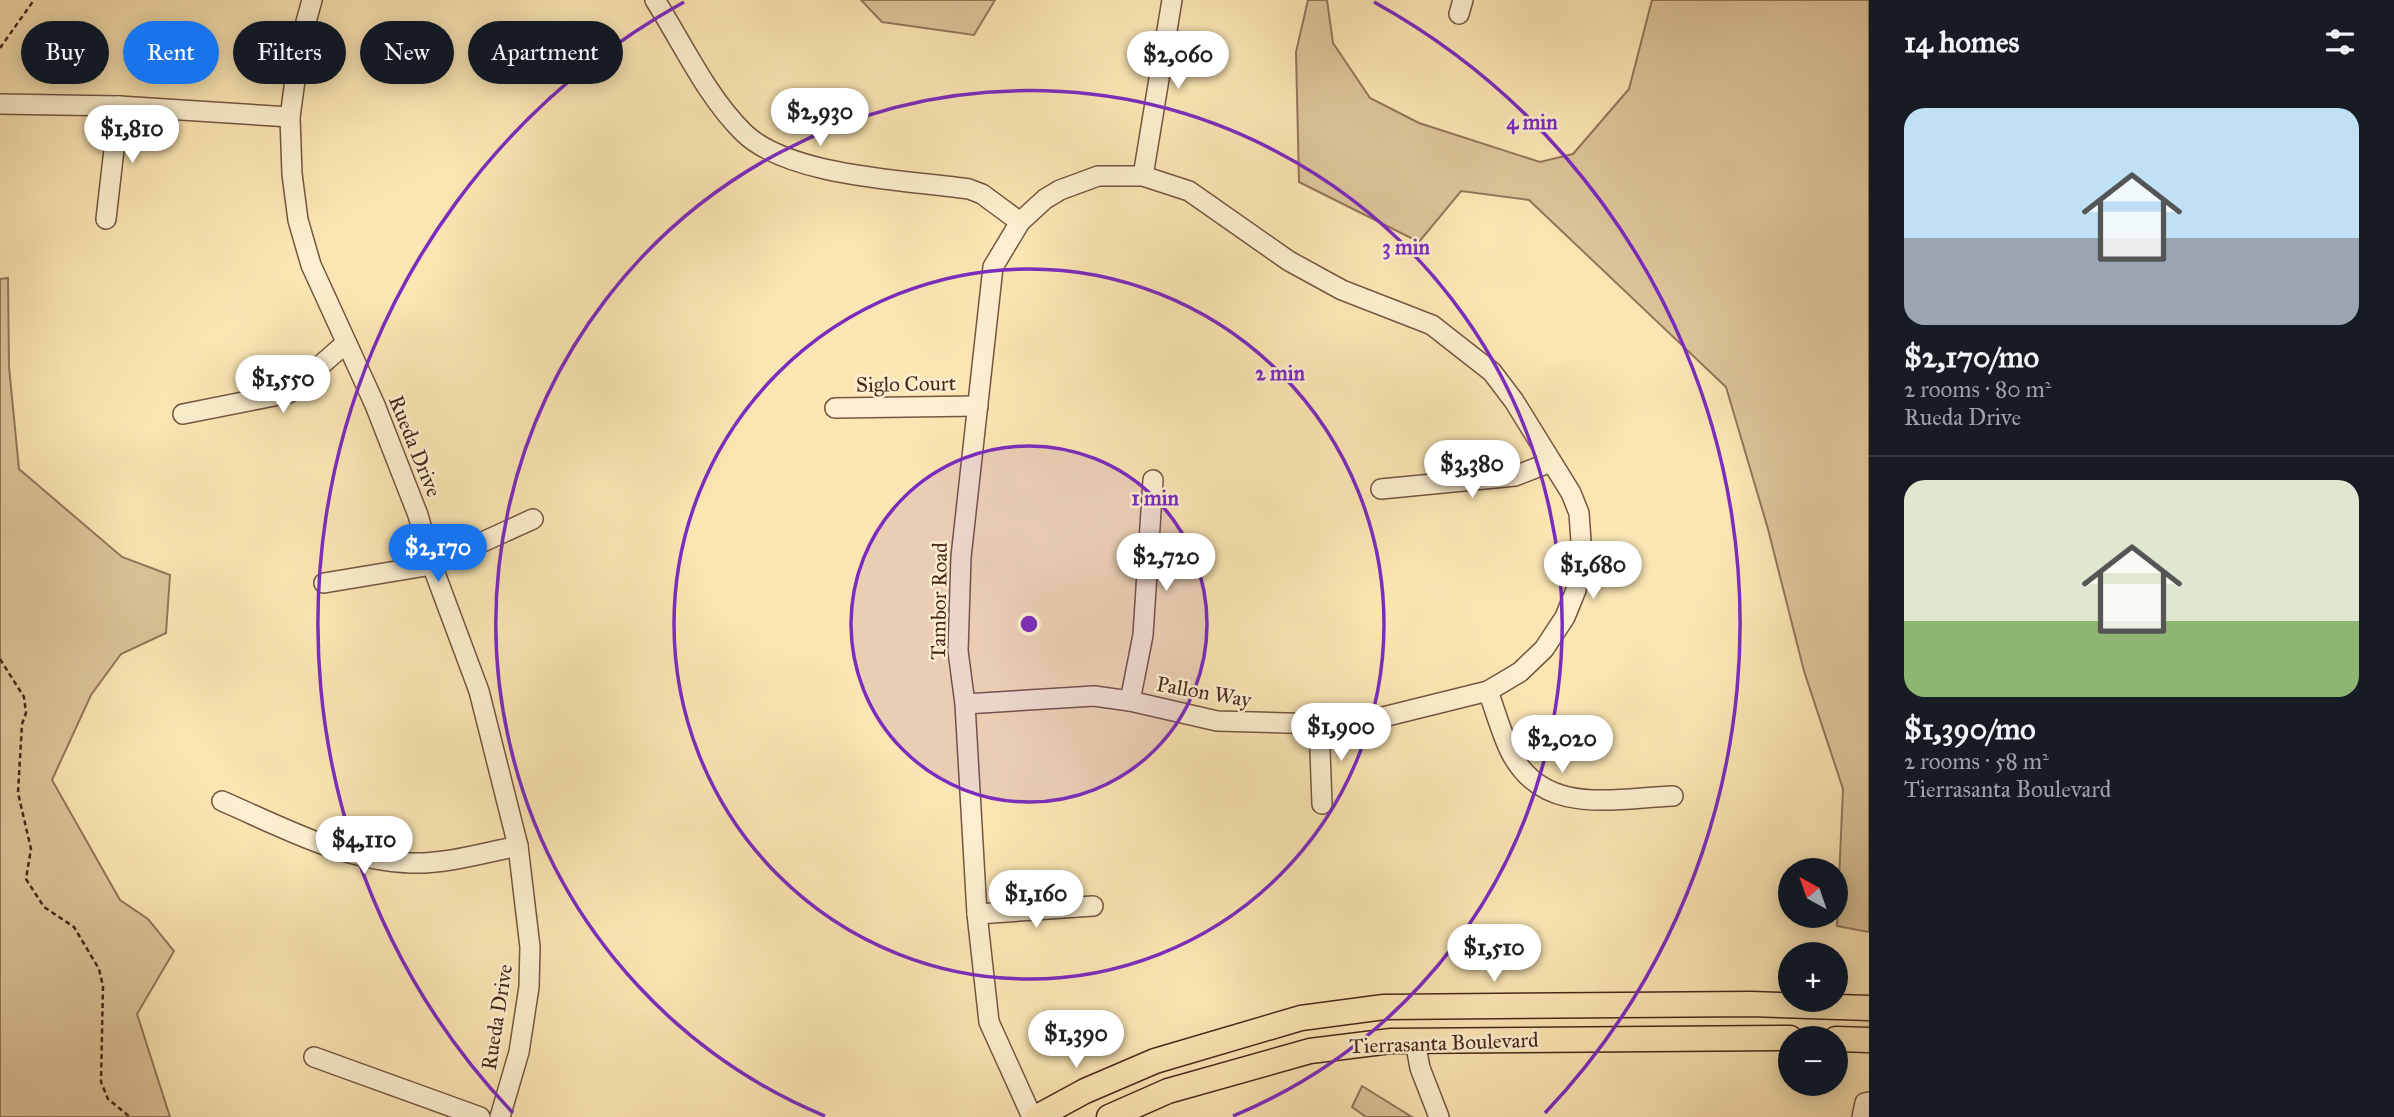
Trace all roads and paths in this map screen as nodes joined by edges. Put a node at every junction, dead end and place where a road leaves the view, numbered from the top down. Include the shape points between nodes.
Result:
1 (34, 0) edge
2 (312, 0) edge
3 (655, 0) edge
4 (1172, 0) edge
5 (0, 48) edge
6 (0, 104) edge
7 (119, 106) junction
8 (290, 117) junction
9 (1143, 176) junction
10 (106, 219) dead end
11 (1020, 222) junction
12 (346, 343) junction
13 (978, 406) junction
14 (835, 408) dead end
15 (183, 414) dead end
16 (1551, 462) junction
17 (1153, 480) dead end
18 (1381, 489) dead end
19 (533, 519) dead end
20 (432, 565) junction
21 (324, 583) dead end
22 (0, 659) edge
23 (1488, 691) junction
24 (1130, 701) junction
25 (965, 704) junction
26 (1319, 724) junction
27 (1673, 796) dead end
28 (222, 801) dead end
29 (1322, 804) dead end
30 (518, 846) junction
31 (1093, 906) dead end
32 (977, 914) junction
33 (1869, 1007) edge
34 (1778, 1038) edge
35 (1848, 1039) edge
36 (1869, 1040) edge
37 (1415, 1041) junction
38 (314, 1057) dead end
39 (1869, 1102) edge
40 (130, 1117) edge
41 (480, 1117) edge
42 (500, 1117) edge
43 (1034, 1117) edge
44 (1109, 1117) edge
45 (1439, 1117) edge
46 (1862, 1117) edge

1 - 5 path
2 - 8 street, Rueda Drive
3 - 11 street via 719,103 745,134 770,151 818,169 969,189
4 - 9 street
6 - 7 street
7 - 8 street
7 - 10 street
8 - 12 street, Rueda Drive via 298,220 311,265
9 - 11 street, Tambor Road via 1098,176 1060,190
9 - 16 street, Pallon Way via 1189,191 1289,261 1342,289 1432,325 1492,372
11 - 13 street, Tambor Road via 993,267
12 - 15 street via 289,393
12 - 20 street, Rueda Drive via 418,515
13 - 14 street, Siglo Court
13 - 25 street, Tambor Road via 961,556 958,651
16 - 18 street via 1515,476
16 - 23 street, Pallon Way via 1579,513 1583,556 1576,590 1544,649
17 - 24 street via 1143,635
19 - 20 street
20 - 21 street
20 - 30 street, Rueda Drive via 479,691
22 - 40 path via 24,697 26,713 18,793 30,849 26,879 44,907 74,927 99,969 103,986 101,1082 108,1099
23 - 26 street, Pallon Way via 1363,722
23 - 27 street via 1511,752 1545,791 1571,799
24 - 25 street, Pallon Way via 1094,696
24 - 26 street, Pallon Way via 1217,722
25 - 32 street, Tambor Road
26 - 29 street
28 - 30 street via 348,853 410,863
30 - 42 street, Rueda Drive via 530,947 529,987 519,1052
31 - 32 street
32 - 43 street, Tambor Road via 989,1022
33 - 43 main road, Tierrasanta Boulevard via 1411,1007 1329,1014 1154,1060
34 - 37 main road, Tierrasanta Boulevard
35 - 36 main road
37 - 44 main road, Tierrasanta Boulevard via 1310,1051 1168,1091
37 - 45 street
38 - 41 street
39 - 46 street via 1865,1102

